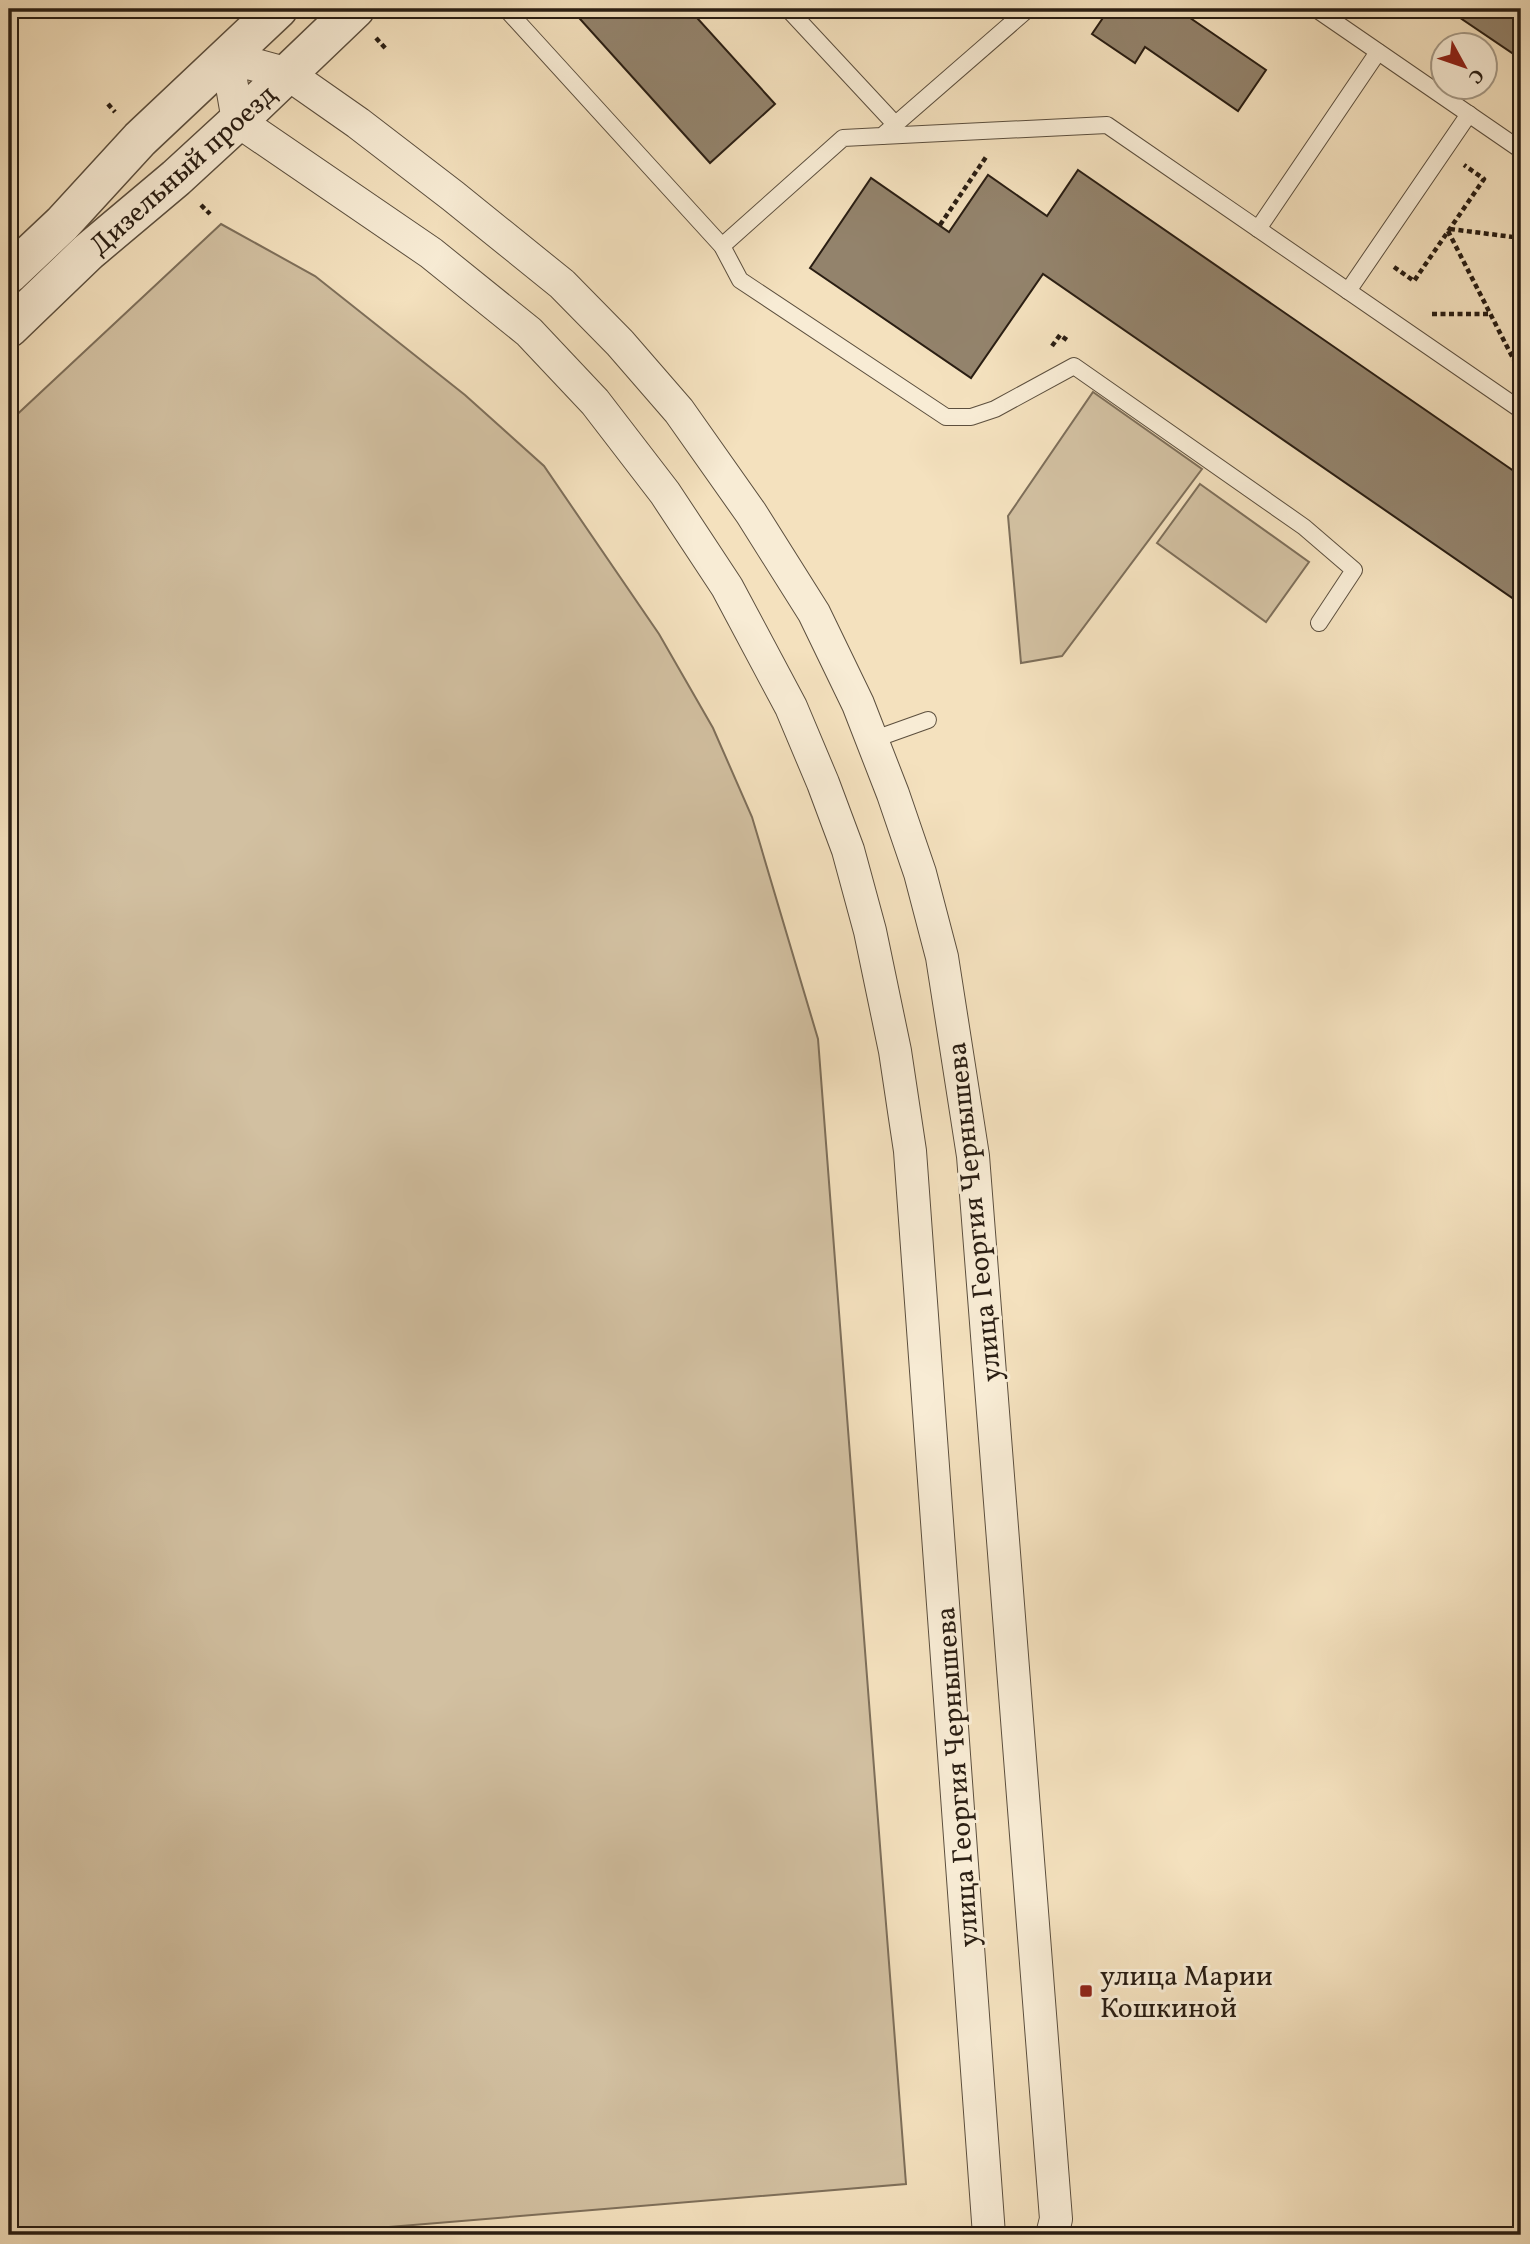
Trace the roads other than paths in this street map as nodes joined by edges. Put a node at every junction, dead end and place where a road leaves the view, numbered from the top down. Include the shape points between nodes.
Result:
1 (278, 9) edge
2 (355, 9) edge
3 (506, 9) edge
4 (788, 9) edge
5 (1028, 9) edge
6 (1316, 9) edge
7 (1378, 52) junction
8 (227, 57) junction
9 (288, 74) junction
10 (1469, 114) junction
11 (238, 121) junction
12 (895, 124) junction
13 (882, 136) junction
14 (1521, 150) edge
15 (1258, 229) junction
16 (722, 246) junction
17 (9, 274) edge
18 (1348, 291) junction
19 (9, 328) edge
20 (1521, 410) edge
21 (1319, 623) dead end
22 (928, 720) dead end
23 (872, 740) junction
24 (989, 2235) edge
25 (1052, 2235) edge

1 - 8 street, Дизельный проезд
2 - 9 street, Дизельный проезд
3 - 16 lane
4 - 12 lane
5 - 12 lane
6 - 7 lane
7 - 10 lane
7 - 15 lane
8 - 9 street, улица Георгия Чернышева
8 - 11 street
8 - 17 street, Дизельный проезд
9 - 11 street, Дизельный проезд
9 - 23 street, улица Георгия Чернышева via 358,123 562,284 637,363 679,411 751,513 814,614
10 - 14 lane
10 - 18 lane
11 - 19 street, Дизельный проезд
11 - 24 street, улица Георгия Чернышева via 431,253 529,332 595,402 665,493 727,587 791,707 848,850 895,1051 910,1152
12 - 13 lane
13 - 15 lane via 1107,125
13 - 16 lane via 843,138
15 - 18 lane
16 - 21 lane via 740,280 947,417 971,417 995,409 1074,366 1304,527 1354,569
18 - 20 lane
22 - 23 lane
23 - 25 street, улица Георгия Чернышева via 920,873 942,957 973,1156 1056,2219

